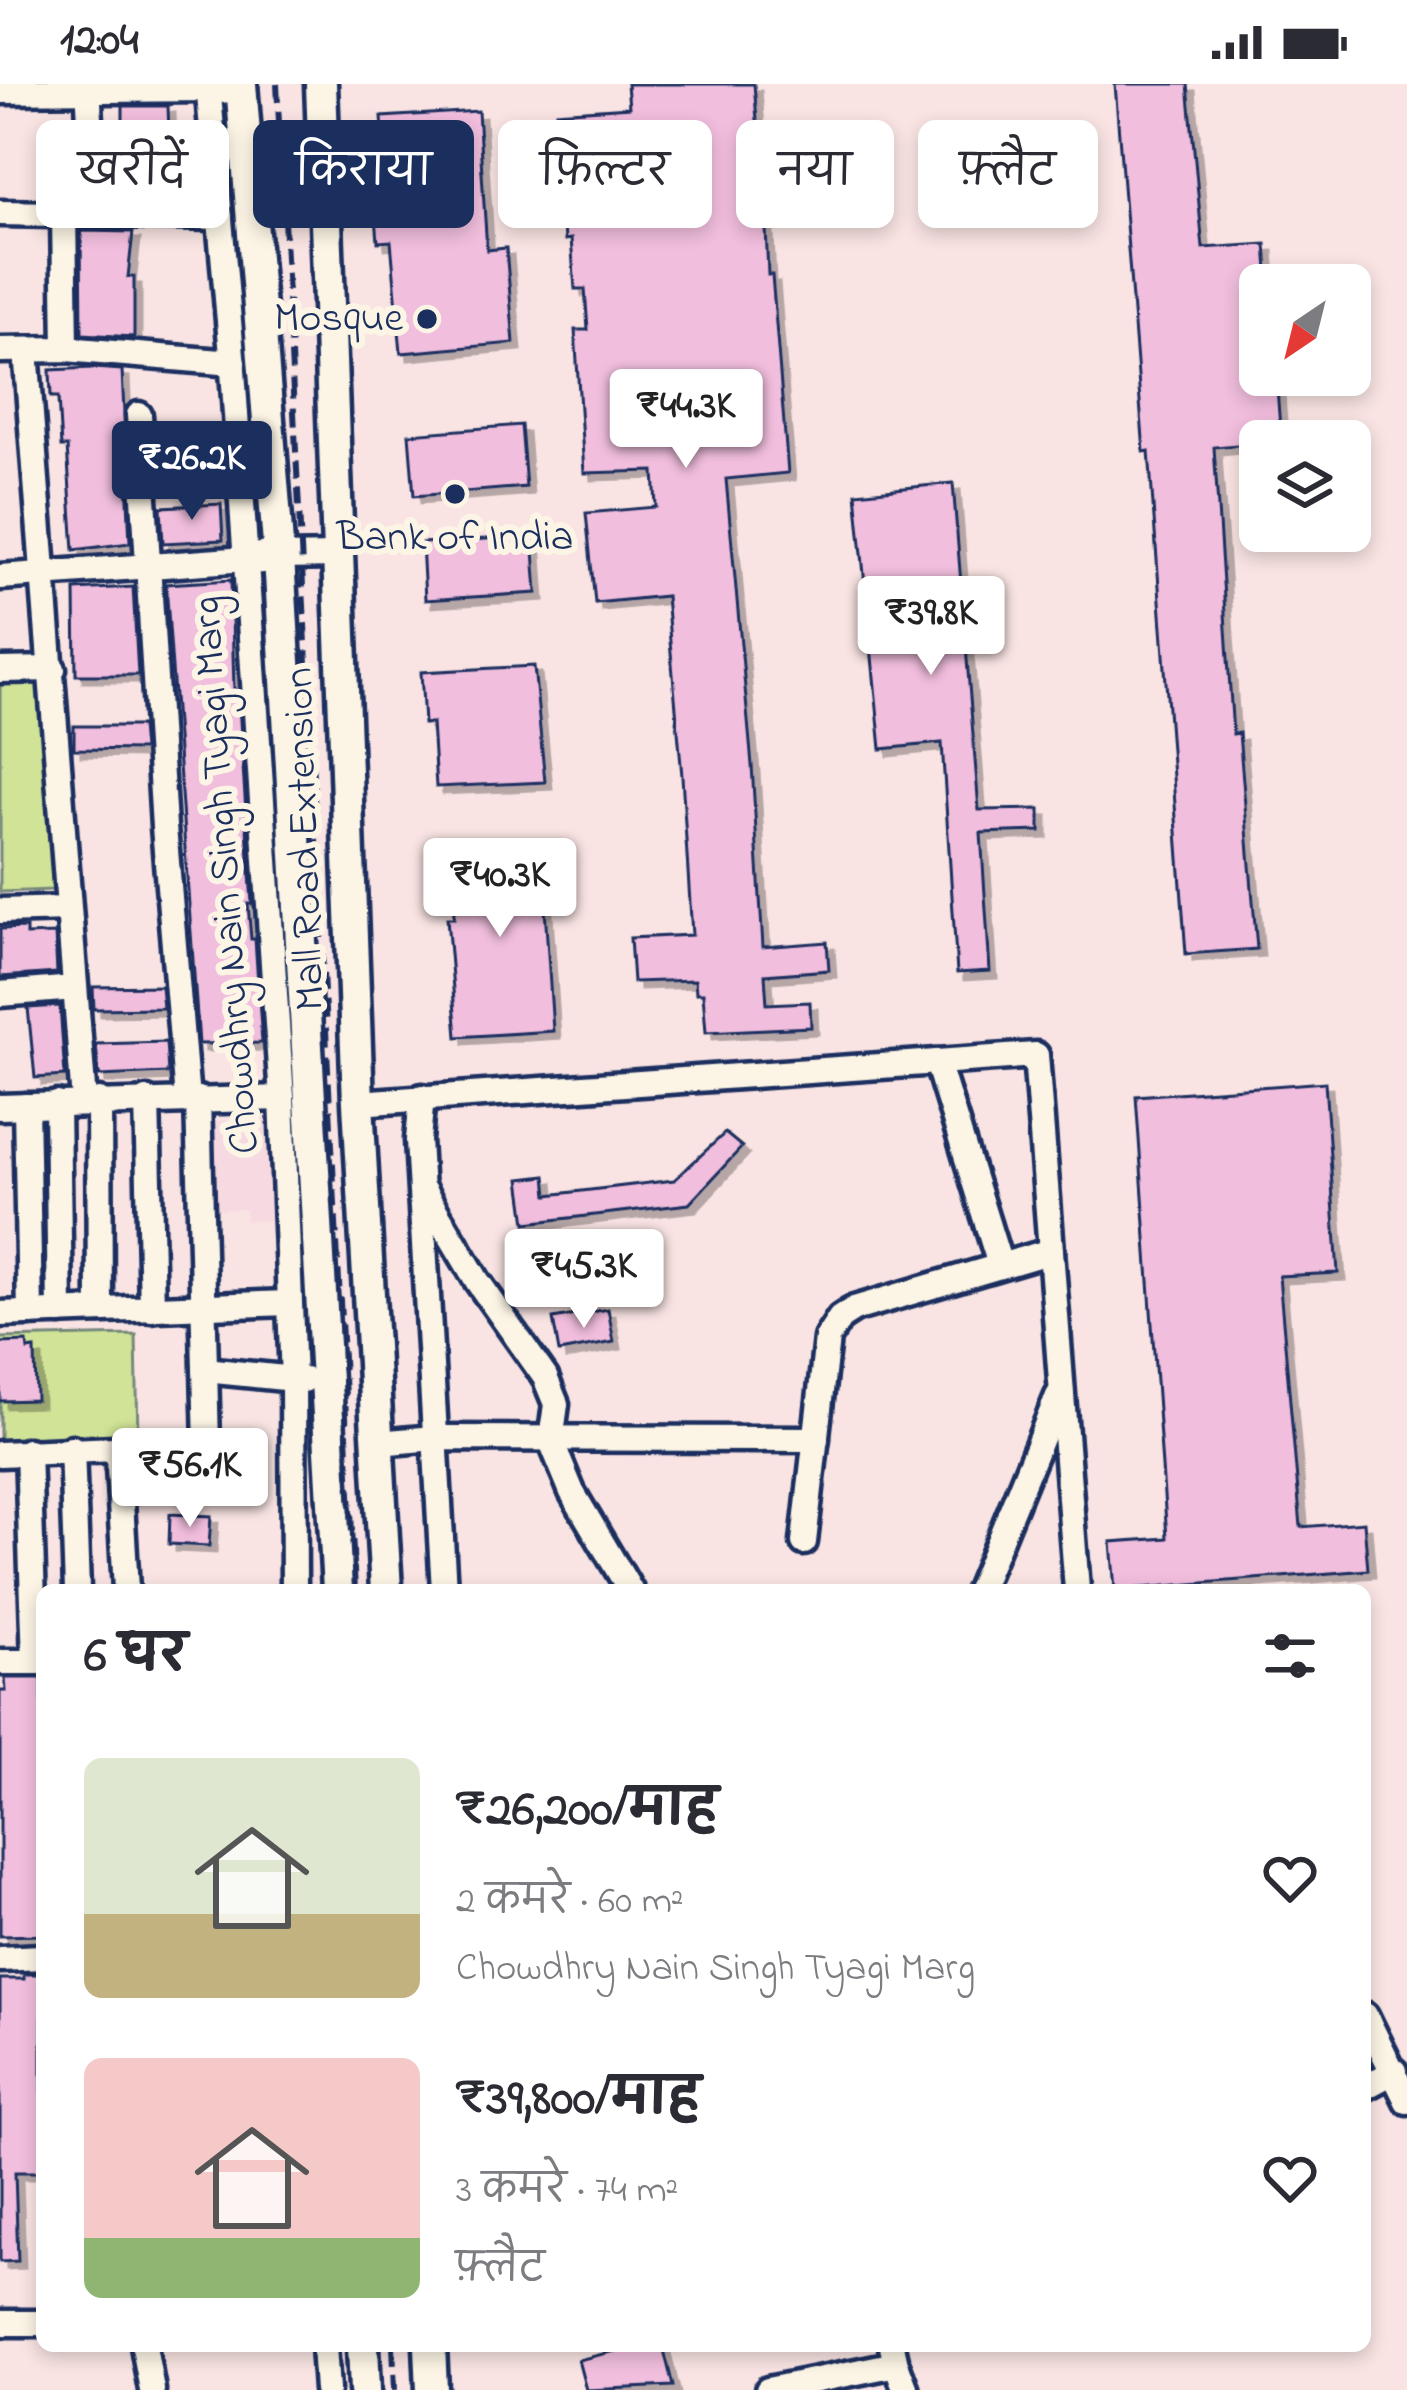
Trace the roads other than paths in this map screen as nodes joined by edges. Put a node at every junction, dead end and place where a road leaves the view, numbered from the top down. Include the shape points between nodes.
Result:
1 (322, 84) edge
2 (241, 85) edge
3 (208, 86) edge
4 (88, 87) edge
5 (10, 89) edge
6 (90, 120) edge
7 (211, 120) edge
8 (0, 213) edge
9 (36, 214) edge
10 (64, 228) edge
11 (221, 228) edge
12 (66, 349) junction
13 (0, 350) edge
14 (26, 350) junction
15 (233, 363) junction
16 (139, 415) dead end
17 (338, 556) junction
18 (279, 557) junction
19 (246, 559) junction
20 (147, 568) junction
21 (46, 574) junction
22 (0, 578) edge
23 (52, 669) junction
24 (0, 670) edge
25 (68, 909) junction
26 (0, 911) edge
27 (76, 988) junction
28 (0, 994) edge
29 (937, 1062) junction
30 (422, 1097) junction
31 (282, 1098) junction
32 (192, 1099) junction
33 (147, 1100) junction
34 (91, 1102) junction
35 (358, 1102) junction
36 (58, 1104) junction
37 (13, 1106) edge
38 (421, 1186) junction
39 (1051, 1251) junction
40 (1000, 1265) junction
41 (288, 1304) junction
42 (204, 1307) junction
43 (152, 1309) junction
44 (100, 1310) junction
45 (60, 1312) junction
46 (30, 1313) junction
47 (0, 1314) edge
48 (206, 1370) junction
49 (329, 1378) junction
50 (293, 1380) junction
51 (1061, 1388) junction
52 (435, 1438) junction
53 (816, 1438) junction
54 (551, 1441) junction
55 (378, 1443) junction
56 (72, 1448) junction
57 (118, 1449) junction
58 (28, 1451) junction
59 (0, 1454) edge
60 (804, 1542) dead end
61 (77, 1584) edge
62 (126, 1584) edge
63 (294, 1584) edge
64 (338, 1584) edge
65 (386, 1584) edge
66 (444, 1584) edge
67 (626, 1584) edge
68 (981, 1584) edge
69 (1077, 1584) edge
70 (36, 1620) edge
71 (0, 1662) edge
72 (36, 1662) edge
73 (36, 1957) edge
74 (0, 1959) edge
75 (1371, 2025) edge
76 (1395, 2071) junction
77 (1371, 2084) edge
78 (1407, 2101) edge
79 (0, 2323) edge
80 (36, 2323) edge
81 (145, 2352) edge
82 (324, 2352) edge
83 (364, 2352) edge
84 (430, 2352) edge
85 (894, 2355) edge
86 (152, 2390) edge
87 (327, 2390) edge
88 (365, 2390) edge
89 (432, 2390) edge
90 (768, 2390) edge
91 (906, 2390) edge

1 - 17 main road, Mall Road Extension
2 - 3 main road
2 - 18 main road
3 - 4 street
3 - 7 street, Chowdhry Nain Singh Tyagi Marg
4 - 5 street
4 - 6 street
8 - 9 street
10 - 12 street
11 - 15 street, Chowdhry Nain Singh Tyagi Marg
12 - 14 street
12 - 15 street
13 - 14 street
14 - 21 street
15 - 19 street, Chowdhry Nain Singh Tyagi Marg
16 - 20 street
17 - 18 street
17 - 35 main road, Mall Road Extension
18 - 19 main road
18 - 49 main road
19 - 20 street
19 - 31 street, Chowdhry Nain Singh Tyagi Marg
20 - 21 street
20 - 32 street
21 - 22 street
21 - 23 street
23 - 24 street
23 - 25 street
25 - 26 street
25 - 27 street
27 - 28 street
27 - 34 street
29 - 30 street
29 - 39 street via 1036,1054
29 - 40 street
30 - 35 street
30 - 38 street
31 - 32 street
31 - 41 street, Chowdhry Nain Singh Tyagi Marg
32 - 33 street
32 - 42 street
33 - 34 street
33 - 43 street
34 - 36 street
34 - 44 street
35 - 55 main road, Mall Road Extension
36 - 37 street
36 - 45 street
37 - 46 street
38 - 52 street
38 - 54 street via 545,1377 556,1404
39 - 40 street
39 - 51 street
40 - 53 street via 840,1318 827,1338
41 - 42 street
41 - 50 street, Chowdhry Nain Singh Tyagi Marg
42 - 43 street
42 - 48 street
43 - 44 street
44 - 45 street
45 - 46 street
46 - 47 street
48 - 50 street
48 - 57 street via 207,1445
49 - 50 street
49 - 64 main road
50 - 63 street, Chowdhry Nain Singh Tyagi Marg
51 - 68 street
51 - 69 street
52 - 54 street
52 - 55 street
52 - 66 street
53 - 54 street
53 - 60 street
54 - 67 street
55 - 65 main road, Mall Road Extension
56 - 57 street
56 - 58 street
56 - 61 street
57 - 62 street
58 - 59 street
58 - 70 street
71 - 72 street
73 - 74 street
75 - 76 street
76 - 77 street
76 - 78 street
79 - 80 street
81 - 86 street
82 - 87 street
83 - 88 main road
84 - 89 main road
85 - 90 street
85 - 91 street

